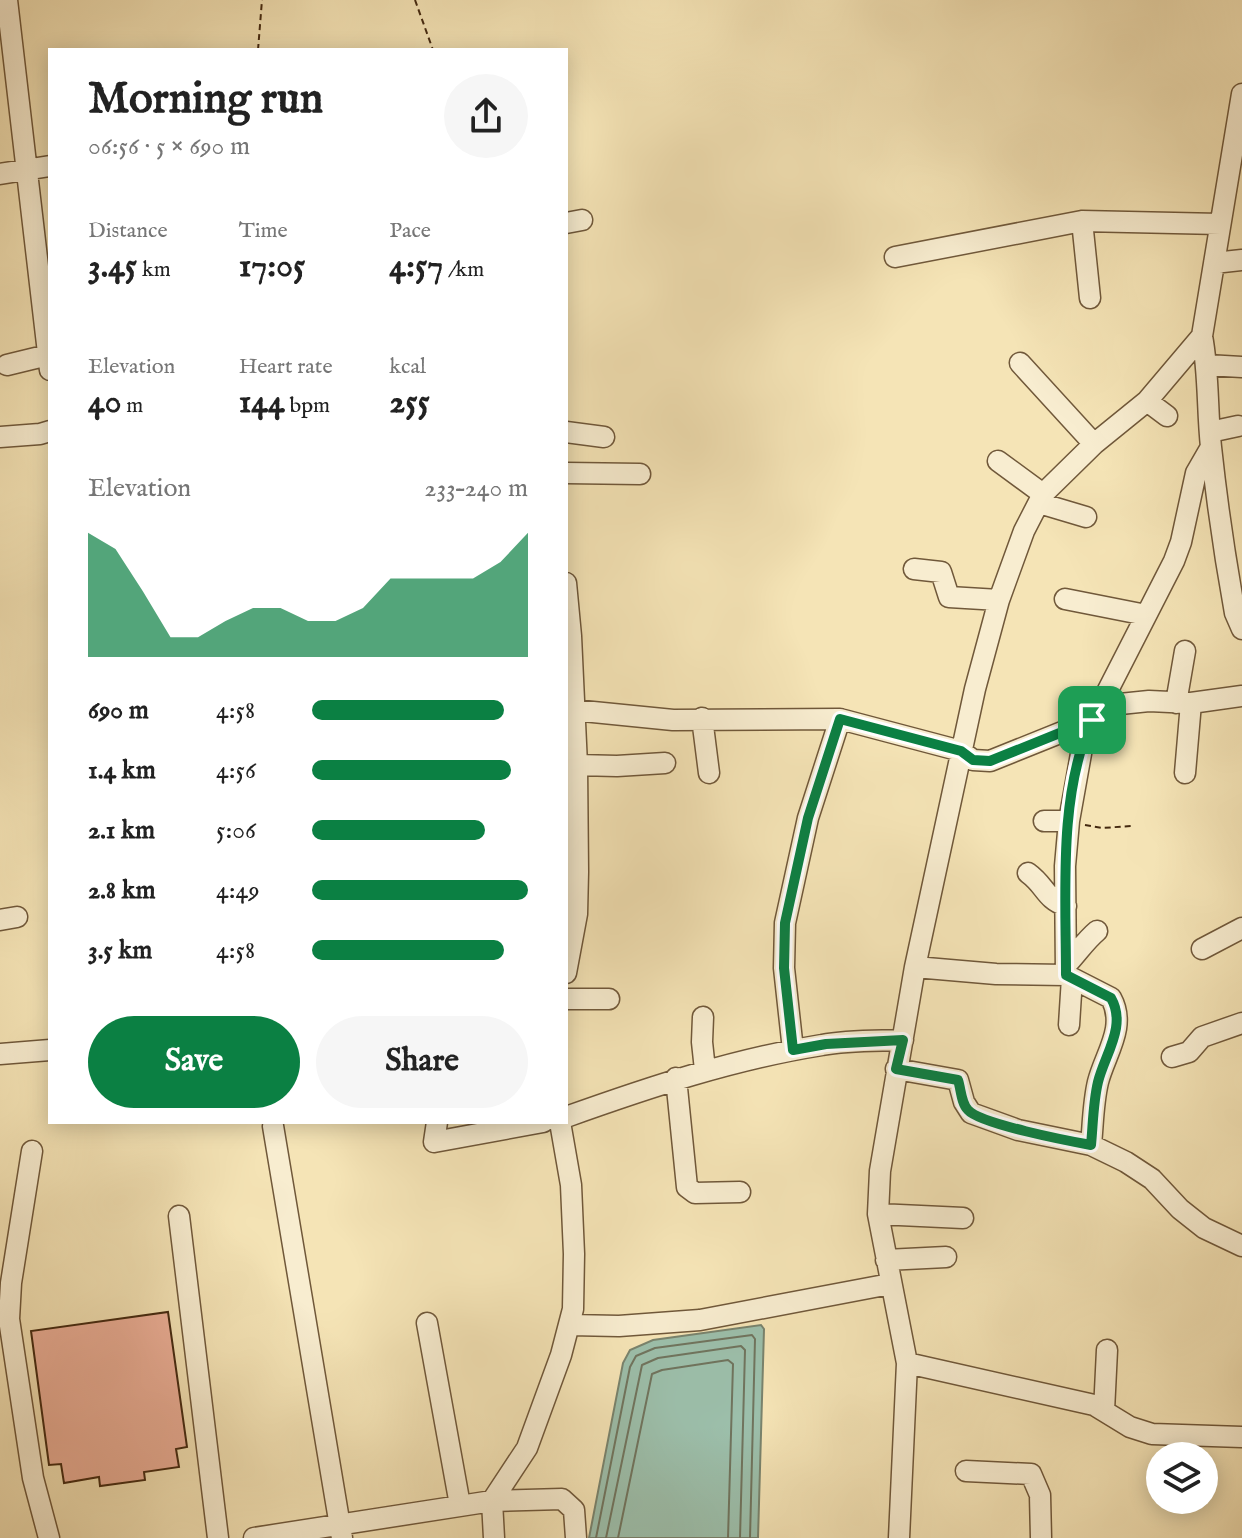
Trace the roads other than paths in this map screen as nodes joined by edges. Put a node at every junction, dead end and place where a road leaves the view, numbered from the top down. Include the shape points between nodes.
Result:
1 (7, 0) edge
2 (1242, 94) edge
3 (1237, 159) edge
4 (48, 166) edge
5 (28, 170) junction
6 (0, 174) edge
7 (1082, 221) junction
8 (1220, 224) junction
9 (895, 257) dead end
10 (1242, 260) edge
11 (1214, 263) junction
12 (1090, 298) dead end
13 (1202, 336) junction
14 (48, 354) edge
15 (48, 363) edge
16 (1020, 363) dead end
17 (7, 365) dead end
18 (1207, 365) junction
19 (1242, 367) edge
20 (1147, 401) junction
21 (1167, 416) dead end
22 (1238, 426) dead end
23 (48, 431) edge
24 (568, 432) edge
25 (0, 437) edge
26 (604, 437) dead end
27 (1210, 440) junction
28 (1094, 444) junction
29 (998, 461) dead end
30 (568, 473) edge
31 (640, 474) dead end
32 (1041, 498) junction
33 (1086, 517) dead end
34 (914, 569) dead end
35 (1065, 599) dead end
36 (999, 600) junction
37 (1146, 615) junction
38 (1242, 629) edge
39 (569, 635) edge
40 (1185, 651) dead end
41 (1242, 696) edge
42 (1183, 703) junction
43 (573, 710) junction
44 (702, 718) junction
45 (840, 719) junction
46 (1092, 720) junction
47 (961, 751) junction
48 (665, 763) dead end
49 (573, 771) edge
50 (709, 773) dead end
51 (1185, 773) dead end
52 (1044, 821) dead end
53 (1069, 821) junction
54 (1028, 873) dead end
55 (572, 879) edge
56 (1066, 906) junction
57 (1242, 928) edge
58 (1097, 931) dead end
59 (1202, 949) dead end
60 (568, 962) edge
61 (915, 967) junction
62 (1068, 973) junction
63 (568, 999) edge
64 (609, 999) dead end
65 (703, 1017) dead end
66 (1242, 1023) edge
67 (1069, 1025) dead end
68 (903, 1040) junction
69 (48, 1050) edge
70 (793, 1050) junction
71 (0, 1054) edge
72 (1172, 1057) dead end
73 (896, 1069) junction
74 (705, 1070) junction
75 (676, 1078) junction
76 (568, 1116) edge
77 (437, 1124) edge
78 (532, 1124) edge
79 (560, 1124) edge
80 (273, 1126) dead end
81 (1091, 1145) junction
82 (32, 1151) dead end
83 (740, 1192) dead end
84 (878, 1214) junction
85 (179, 1216) dead end
86 (963, 1218) dead end
87 (1242, 1246) edge
88 (946, 1257) dead end
89 (886, 1260) junction
90 (890, 1284) junction
91 (427, 1323) dead end
92 (570, 1325) junction
93 (1107, 1350) dead end
94 (907, 1363) junction
95 (1104, 1411) junction
96 (1242, 1437) edge
97 (966, 1471) dead end
98 (492, 1501) junction
99 (460, 1505) junction
100 (341, 1532) edge
101 (49, 1538) edge
102 (218, 1538) edge
103 (254, 1538) edge
104 (494, 1538) edge
105 (576, 1538) edge
106 (899, 1538) edge
107 (1041, 1538) edge

1 - 5 street
2 - 3 street
3 - 8 street
4 - 5 street
5 - 6 street
5 - 14 street
7 - 8 street
7 - 9 street
7 - 12 street
8 - 11 street
10 - 11 street
11 - 13 street
13 - 18 street
13 - 20 street
15 - 17 street
16 - 28 street
18 - 19 street
18 - 27 street
20 - 21 street
20 - 28 street
22 - 27 street
23 - 25 street
24 - 26 street
27 - 37 street via 1196,473 1181,542
27 - 38 street via 1229,580
28 - 32 street
29 - 32 street
30 - 31 street
32 - 33 street
32 - 36 street
34 - 36 street via 941,572 951,598
35 - 37 street
36 - 47 street
37 - 46 street
39 - 43 street
40 - 42 street
41 - 42 street
42 - 46 street via 1120,704
42 - 51 street
43 - 44 street
43 - 49 street
44 - 45 street
44 - 50 street
45 - 47 street
45 - 70 street via 808,818 801,893 785,923
46 - 47 street via 990,761 973,760
46 - 53 street via 1078,762
47 - 61 street
48 - 49 street
49 - 55 street
52 - 53 street
53 - 56 street
54 - 56 street via 1052,902
55 - 60 street via 577,914
56 - 62 street
57 - 59 street
58 - 62 street via 1082,943
61 - 62 street
61 - 68 street
62 - 67 street
62 - 81 street via 1111,998 1116,1015 1115,1038 1098,1084
63 - 64 street
65 - 74 street
66 - 72 street via 1202,1037 1189,1052
68 - 70 street
68 - 73 street
69 - 71 street
70 - 74 street
73 - 81 street via 958,1080 971,1113 1018,1130
73 - 84 street
74 - 75 street
75 - 76 street
75 - 83 street via 687,1187 695,1193
77 - 78 street via 434,1142
79 - 92 street via 574,1240
80 - 100 street
81 - 87 street via 1152,1179 1204,1228
82 - 101 street via 9,1319 33,1478
84 - 86 street
84 - 89 street
85 - 102 street
88 - 89 street
89 - 90 street
90 - 92 street via 700,1320
90 - 94 street
91 - 99 street
92 - 98 street via 527,1448
93 - 95 street
94 - 95 street
94 - 106 street
95 - 96 street via 1152,1434
97 - 107 street via 1031,1474 1040,1495
98 - 99 street
98 - 104 street
98 - 105 street via 562,1499 574,1510
99 - 100 street
100 - 103 street

